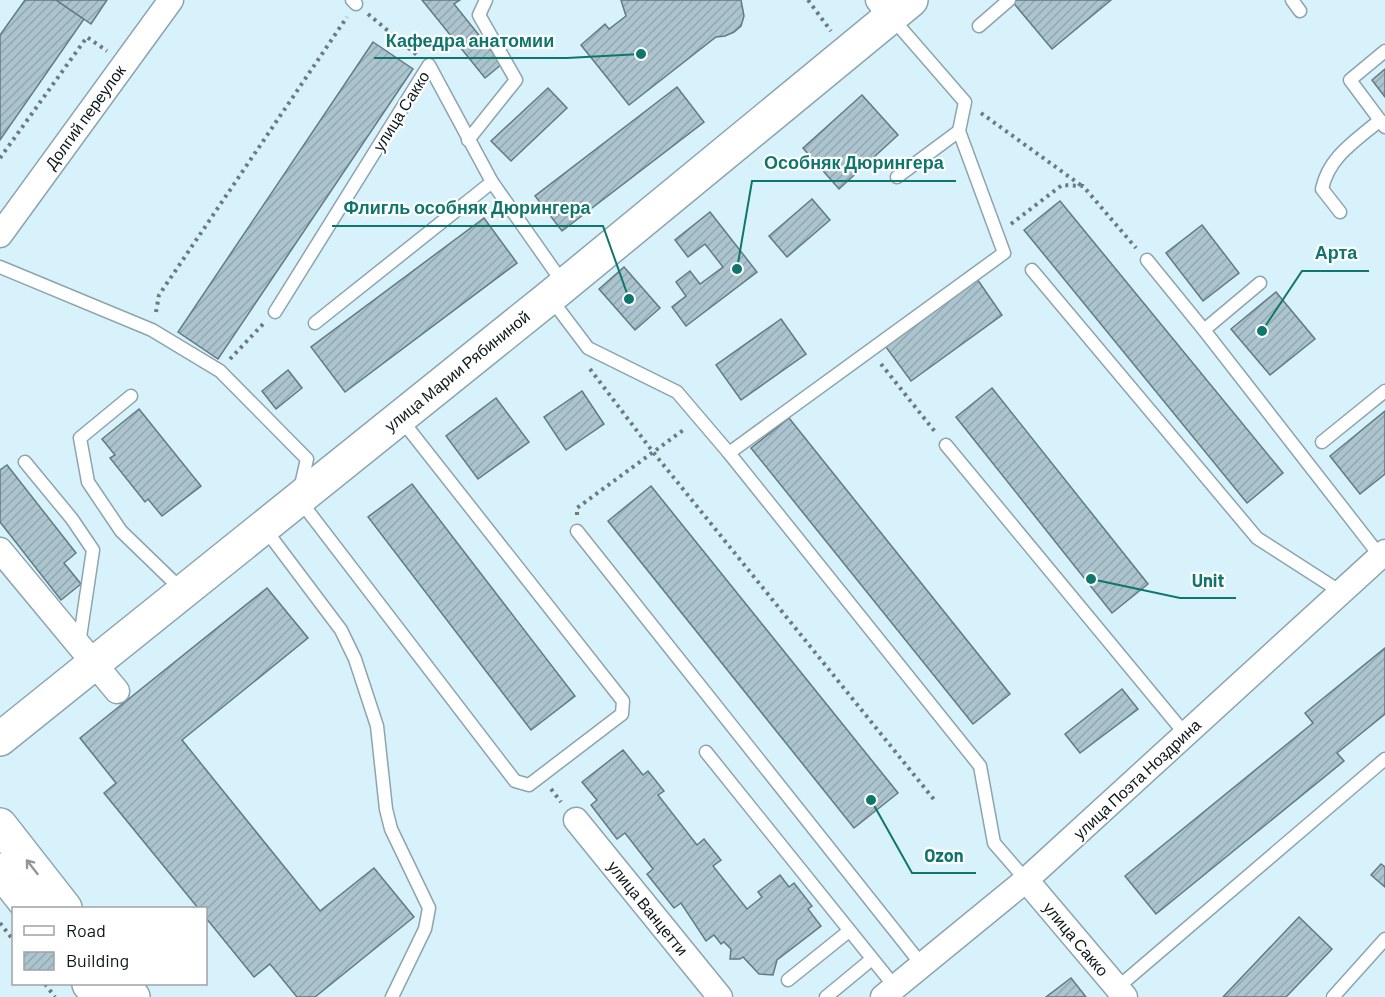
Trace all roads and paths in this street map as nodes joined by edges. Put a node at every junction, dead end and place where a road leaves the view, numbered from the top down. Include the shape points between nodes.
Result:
1 (171, 0) edge
2 (486, 0) edge
3 (808, 0) edge
4 (1009, 0) edge
5 (1292, 0) edge
6 (354, 2) edge
7 (893, 6) edge
8 (1300, 11) dead end
9 (979, 26) dead end
10 (833, 34) dead end
11 (1385, 51) edge
12 (125, 63) junction
13 (429, 65) junction
14 (966, 102) junction
15 (1382, 124) edge
16 (959, 131) junction
17 (468, 140) junction
18 (0, 158) edge
19 (897, 177) dead end
20 (492, 182) junction
21 (1083, 186) junction
22 (1340, 212) dead end
23 (0, 235) edge
24 (996, 235) junction
25 (1147, 260) joint
26 (0, 267) edge
27 (1032, 270) dead end
28 (1260, 283) dead end
29 (557, 290) junction
30 (275, 312) dead end
31 (315, 324) dead end
32 (152, 330) junction
33 (1204, 330) junction
34 (249, 337) dead end
35 (871, 350) junction
36 (583, 361) dead end
37 (220, 371) junction
38 (1385, 391) edge
39 (131, 396) dead end
40 (399, 417) junction
41 (699, 418) junction
42 (1322, 442) dead end
43 (946, 445) joint
44 (653, 452) junction
45 (729, 453) junction
46 (25, 462) dead end
47 (298, 498) junction
48 (263, 526) junction
49 (577, 531) joint
50 (0, 550) edge
51 (1382, 554) edge
52 (183, 591) junction
53 (1341, 592) junction
54 (86, 655) junction
55 (117, 692) dead end
56 (1186, 735) junction
57 (0, 739) edge
58 (706, 752) dead end
59 (1385, 759) edge
60 (541, 777) junction
61 (936, 802) dead end
62 (576, 820) joint
63 (0, 825) edge
64 (0, 870) edge
65 (1026, 880) junction
66 (28, 907) edge
67 (63, 907) edge
68 (0, 923) edge
69 (849, 931) junction
70 (12, 938) edge
71 (1385, 939) edge
72 (872, 959) junction
73 (922, 966) junction
74 (788, 980) dead end
75 (46, 985) edge
76 (90, 985) edge
77 (124, 985) edge
78 (889, 992) edge
79 (1121, 992) edge
80 (711, 994) edge
81 (55, 997) edge
82 (100, 997) edge
83 (133, 997) edge
84 (392, 997) edge
85 (826, 997) edge
86 (1333, 997) edge

1 - 12 street, Долгий переулок
2 - 17 lane via 479,15 516,80
3 - 10 path
4 - 9 lane
5 - 8 lane
6 - 13 path
6 - 32 path via 159,295
7 - 14 lane
7 - 29 street, улица Марии Рябининой
11 - 15 lane via 1350,80
12 - 18 path via 87,37
12 - 23 street, Долгий переулок
13 - 17 lane, улица Сакко
13 - 30 lane, улица Сакко
14 - 16 lane
14 - 21 path
15 - 22 lane via 1334,161 1326,174 1323,189
16 - 19 lane
16 - 24 lane
17 - 20 lane, улица Сакко
20 - 29 lane, улица Сакко
20 - 31 lane
21 - 24 path via 1062,185
21 - 25 path
24 - 35 lane via 1004,253
25 - 33 lane
26 - 32 lane
27 - 53 lane via 1257,538
28 - 33 lane
29 - 40 street, улица Марии Рябининой
29 - 41 lane, улица Сакко via 588,348 677,392
32 - 37 lane
33 - 51 lane
34 - 37 path
35 - 43 path
35 - 45 lane
36 - 44 path
37 - 47 lane via 307,459
38 - 42 lane
39 - 52 lane via 80,438 88,482 121,531
40 - 47 street, улица Марии Рябининой
40 - 60 lane via 623,701 622,714
41 - 44 path
41 - 45 lane, улица Сакко
43 - 56 lane
44 - 49 path via 577,508
44 - 61 path
45 - 65 lane, улица Сакко via 980,766 994,843
46 - 54 lane via 93,550
47 - 48 street, улица Марии Рябининой
47 - 60 lane via 514,781 530,784
48 - 52 street, улица Марии Рябининой
48 - 84 lane via 341,630 355,659 377,726 391,829 429,908 425,929
49 - 73 lane
50 - 54 street
51 - 53 street, улица Поэта Ноздрина
52 - 54 street, улица Марии Рябининой
53 - 56 street, улица Поэта Ноздрина
54 - 55 street
54 - 57 street, улица Марии Рябининой
56 - 65 street, улица Поэта Ноздрина
58 - 69 lane
59 - 79 lane
60 - 62 path
62 - 80 street, улица Ванцетти
67 -> 63 street
64 - 66 street
65 - 73 street, улица Поэта Ноздрина
65 - 79 street, улица Сакко
68 - 70 path
69 - 72 lane
69 - 74 lane
71 - 86 lane
72 - 78 lane
72 - 85 lane
73 - 78 street, улица Поэта Ноздрина
75 - 81 path
76 - 82 street
77 - 83 street

